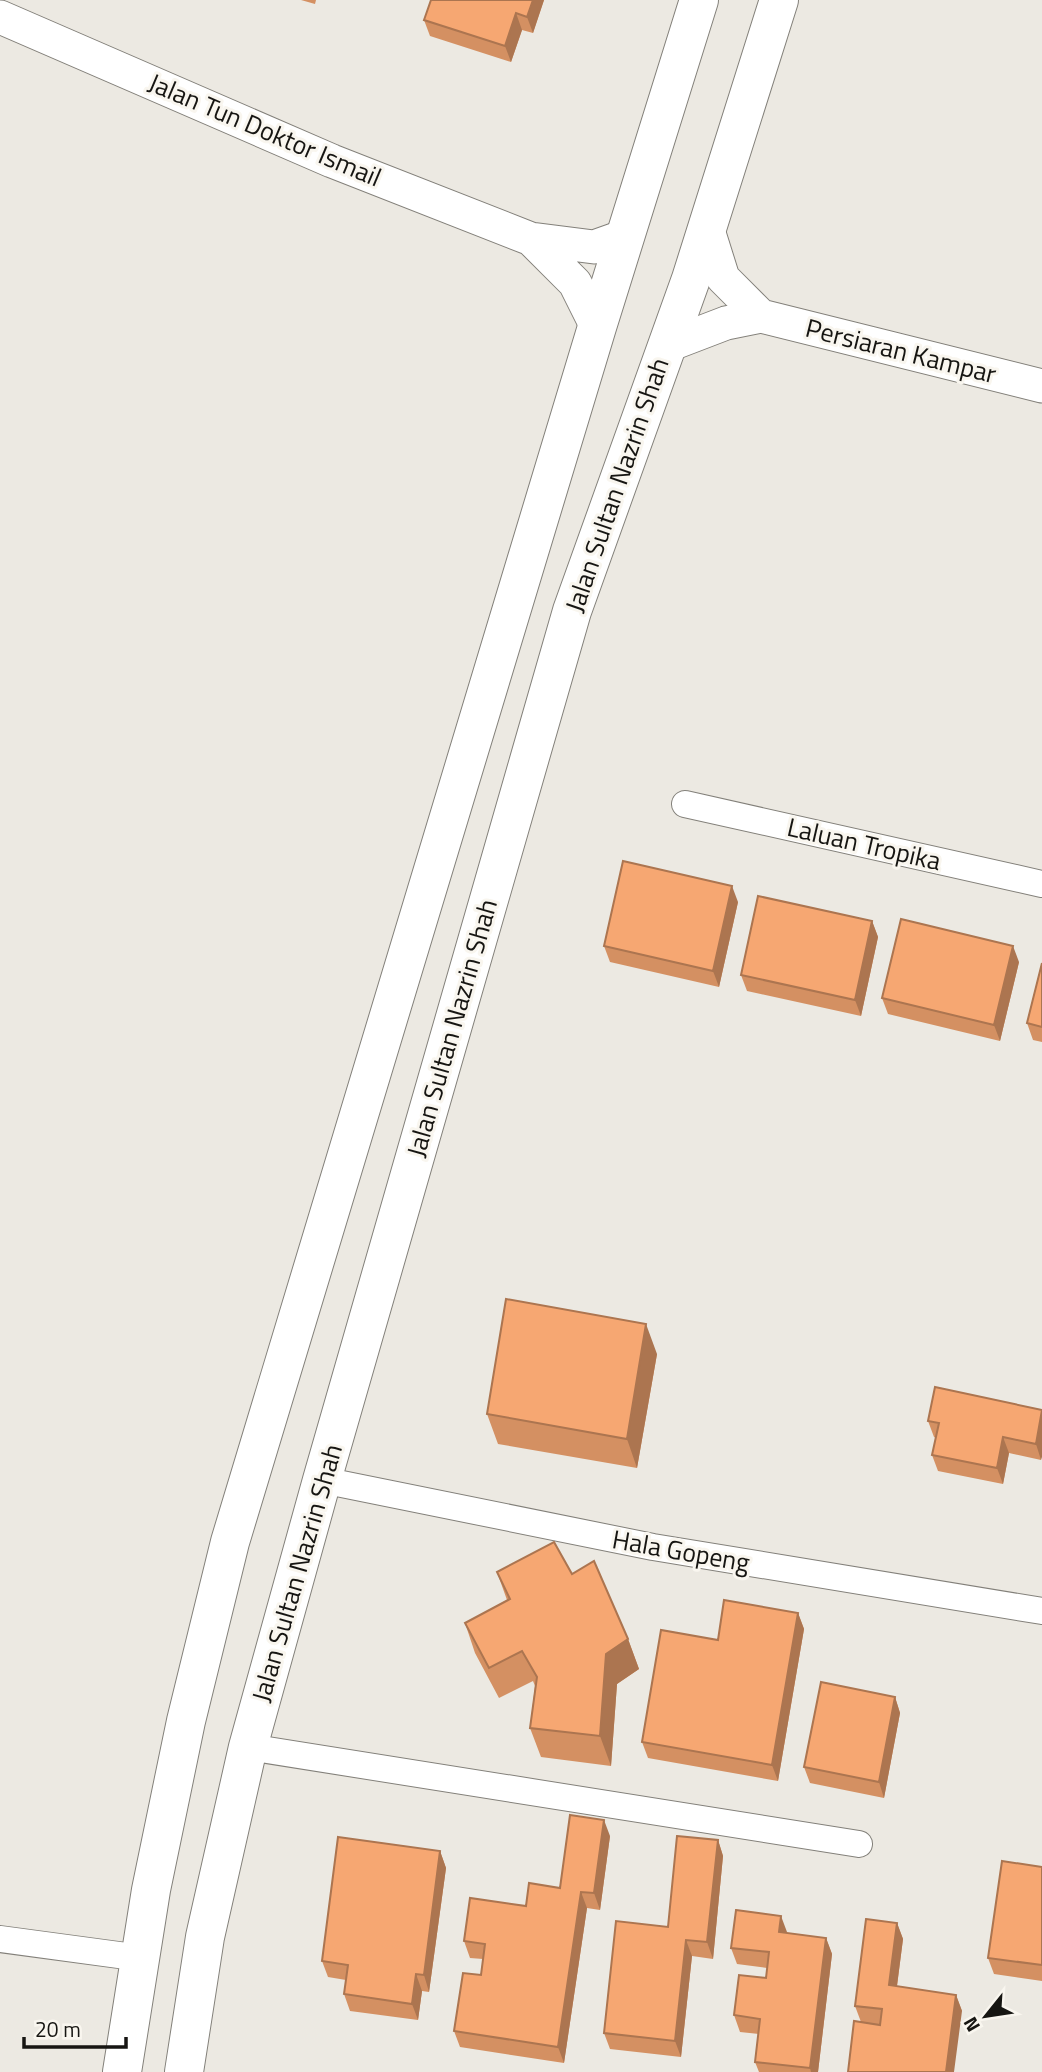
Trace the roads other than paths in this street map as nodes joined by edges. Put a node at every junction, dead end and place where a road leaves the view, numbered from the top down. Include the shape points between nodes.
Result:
1 (699, 0) edge
2 (779, 0) edge
3 (0, 17) edge
4 (707, 227) junction
5 (625, 236) junction
6 (531, 239) junction
7 (761, 316) junction
8 (597, 327) junction
9 (666, 346) junction
10 (1042, 386) edge
11 (685, 804) dead end
12 (1042, 884) edge
13 (322, 1480) junction
14 (1042, 1611) edge
15 (248, 1747) junction
16 (859, 1844) dead end
17 (0, 1939) edge
18 (141, 1958) junction
19 (122, 2072) edge
20 (184, 2072) edge

1 - 5 highway
2 - 4 highway, Jalan Sultan Nazrin Shah
3 - 6 street, Jalan Tun Doktor Ismail via 332,161
4 - 7 street via 723,278
4 - 9 highway, Jalan Sultan Nazrin Shah
5 - 6 street, Jalan Tun Doktor Ismail via 594,247
5 - 8 highway
6 - 8 street, Jalan Tun Doktor Ismail via 575,283
7 - 9 street, Persiaran Kampar via 726,323
7 - 10 street, Persiaran Kampar
8 - 18 highway via 230,1542 186,1721
9 - 13 highway, Jalan Sultan Nazrin Shah via 572,611
11 - 12 street, Laluan Tropika
13 - 14 street, Hala Gopeng via 653,1547
13 - 15 highway, Jalan Sultan Nazrin Shah
15 - 16 street
15 - 20 highway, Jalan Sultan Nazrin Shah via 205,1937
17 - 18 street
18 - 19 highway

